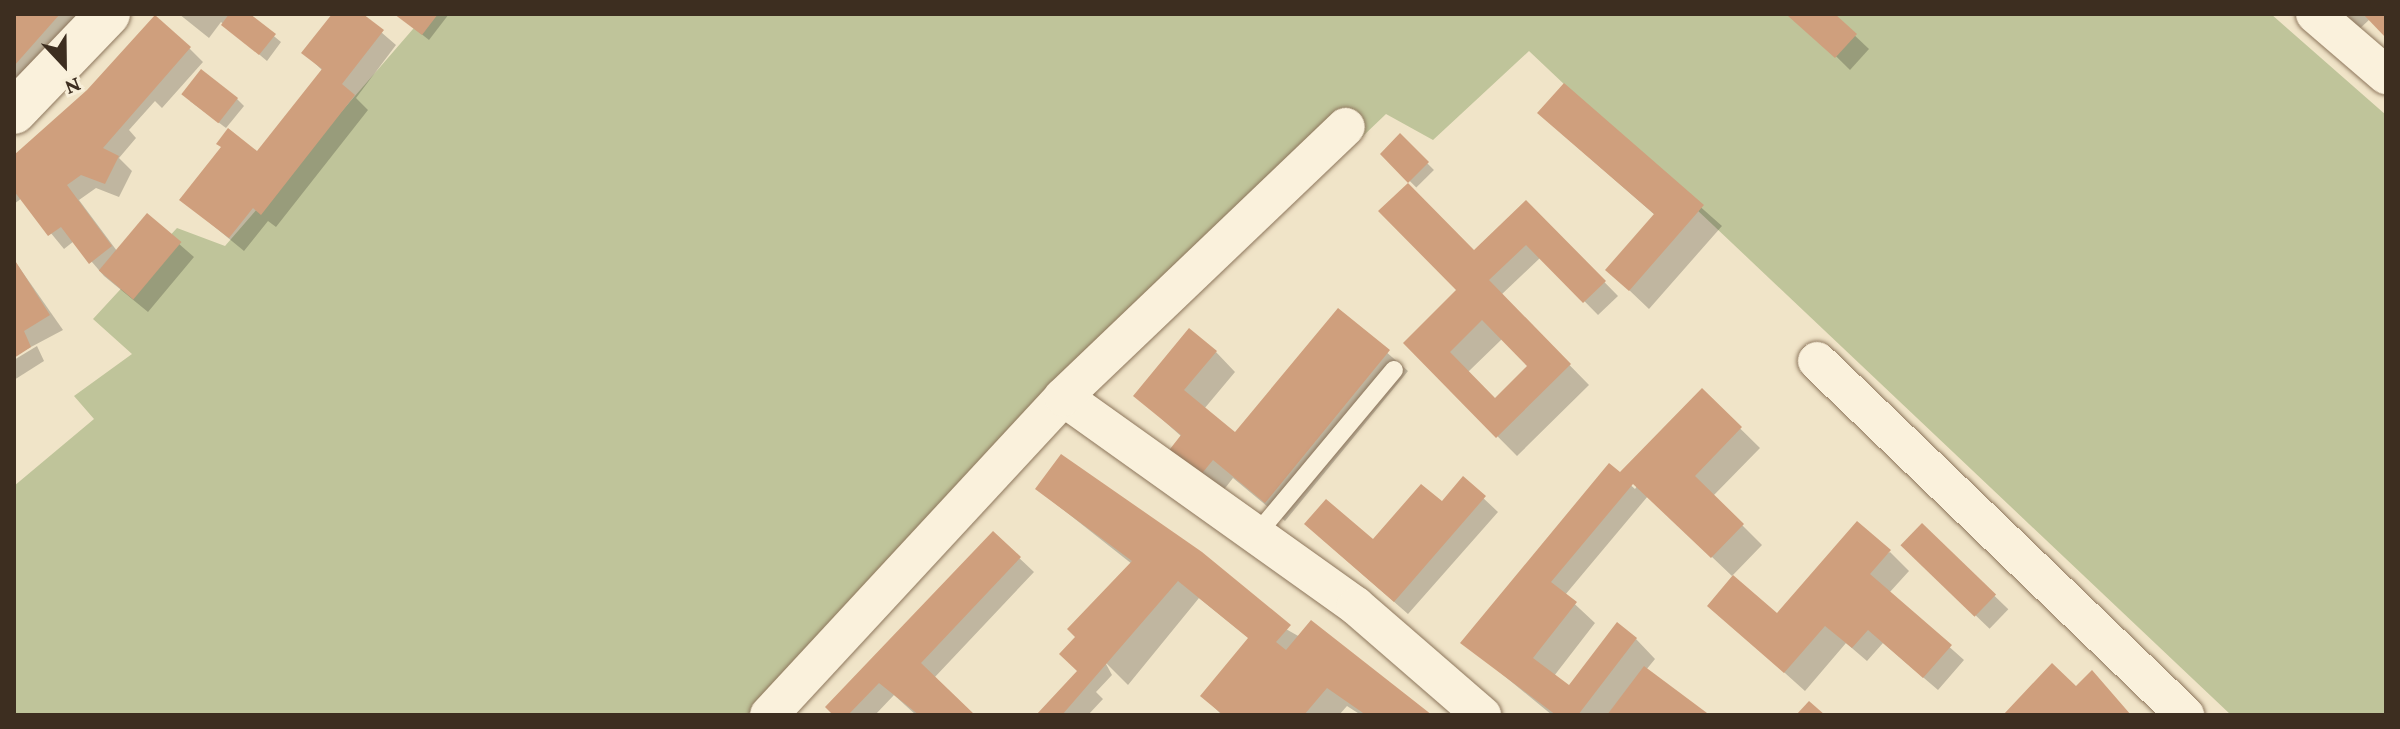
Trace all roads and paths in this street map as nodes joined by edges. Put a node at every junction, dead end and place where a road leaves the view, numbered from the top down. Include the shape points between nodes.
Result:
1 (108, 14) edge
2 (2315, 14) edge
3 (2386, 75) edge
4 (14, 112) edge
5 (1346, 127) dead end
6 (1817, 361) dead end
7 (1394, 370) dead end
8 (1063, 397) junction
9 (1256, 535) junction
10 (769, 715) edge
11 (1482, 715) edge
12 (2185, 715) edge

1 - 4 street
2 - 3 street
5 - 8 street
6 - 12 street
7 - 9 lane
8 - 9 street
8 - 10 street
9 - 11 street via 1356,606

